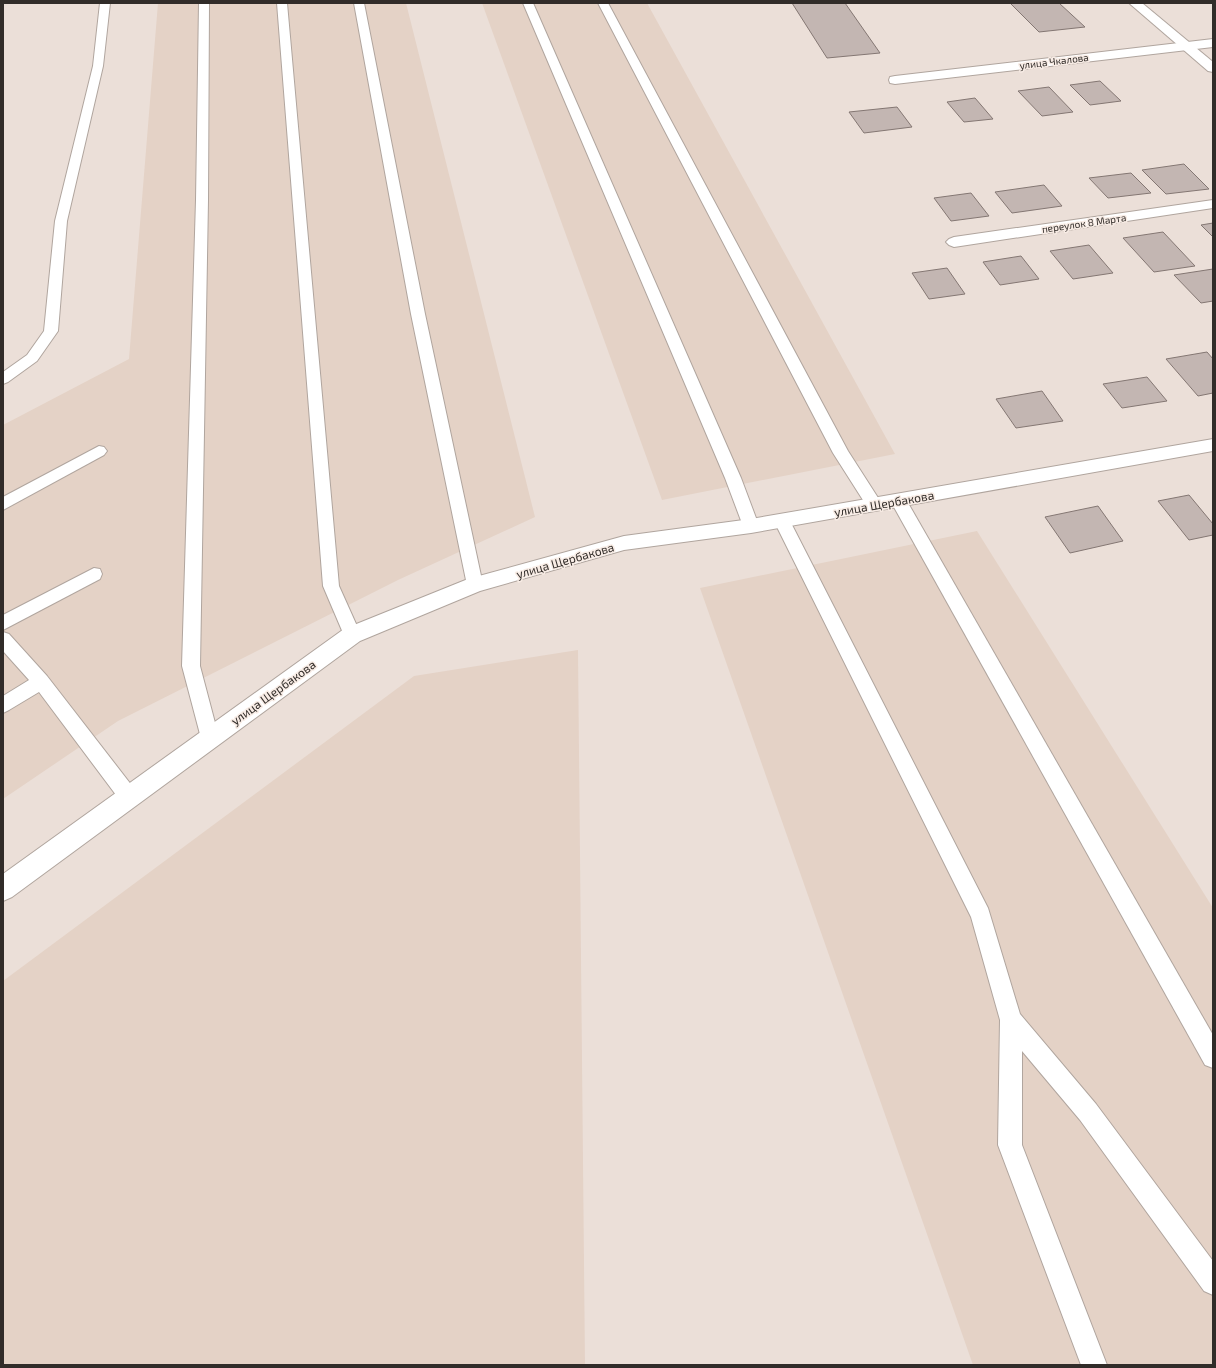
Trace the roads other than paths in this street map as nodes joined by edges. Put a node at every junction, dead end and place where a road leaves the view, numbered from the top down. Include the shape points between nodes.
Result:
1 (105, 3) edge
2 (204, 3) edge
3 (282, 3) edge
4 (359, 3) edge
5 (528, 3) edge
6 (603, 3) edge
7 (1135, 3) edge
8 (1213, 43) edge
9 (1186, 46) junction
10 (1213, 68) edge
11 (895, 80) dead end
12 (1213, 204) edge
13 (954, 242) dead end
14 (3, 379) edge
15 (1213, 445) edge
16 (99, 451) dead end
17 (898, 500) junction
18 (3, 504) edge
19 (874, 504) junction
20 (782, 521) junction
21 (752, 526) junction
22 (94, 574) dead end
23 (475, 585) junction
24 (3, 623) edge
25 (352, 635) junction
26 (3, 638) edge
27 (41, 681) junction
28 (3, 705) edge
29 (210, 738) junction
30 (129, 797) junction
31 (3, 889) edge
32 (1011, 1020) junction
33 (1213, 1057) edge
34 (1213, 1282) edge
35 (1094, 1365) edge

1 - 14 lane via 98,66 61,221 51,331 32,358
2 - 29 lane via 191,666
3 - 25 lane via 331,586
4 - 23 lane via 418,314
5 - 21 lane
6 - 19 lane via 841,453
7 - 9 street
8 - 9 street, улица Чкалова
9 - 10 street
9 - 11 street, улица Чкалова
12 - 13 street, переулок 8 Марта
15 - 17 street, улица Щербакова
16 - 18 lane
17 - 19 street, улица Щербакова
17 - 33 lane
19 - 20 street, улица Щербакова
20 - 21 street, улица Щербакова
20 - 32 lane via 981,915
21 - 23 street, улица Щербакова via 624,543
22 - 24 lane
23 - 25 street, улица Щербакова
25 - 29 street, улица Щербакова
26 - 27 lane
27 - 28 lane
27 - 30 lane
29 - 30 street, улица Щербакова
30 - 31 street, улица Щербакова
32 - 34 lane via 1088,1112
32 - 35 lane via 1010,1145

